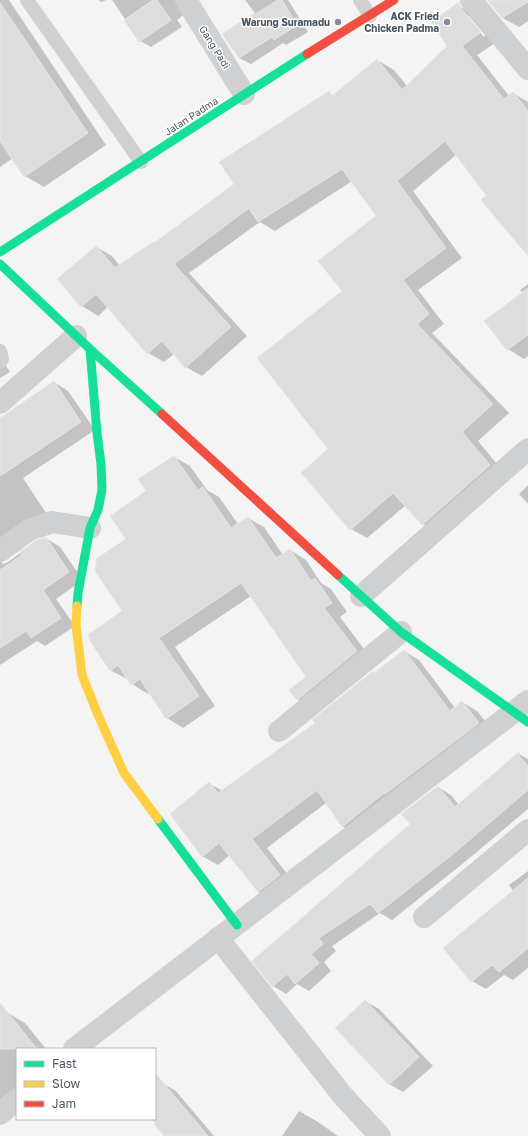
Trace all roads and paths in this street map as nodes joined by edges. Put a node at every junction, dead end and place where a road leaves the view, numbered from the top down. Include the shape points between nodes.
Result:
1 (27, 0) edge
2 (186, 0) edge
3 (360, 0) edge
4 (394, 0) edge
5 (471, 0) edge
6 (370, 16) junction
7 (528, 69) edge
8 (244, 94) junction
9 (141, 162) junction
10 (0, 252) edge
11 (0, 264) edge
12 (83, 343) junction
13 (0, 351) edge
14 (0, 362) edge
15 (0, 403) edge
16 (528, 449) edge
17 (90, 528) junction
18 (0, 551) edge
19 (361, 596) junction
20 (401, 632) junction
21 (524, 712) edge
22 (279, 731) dead end
23 (528, 830) edge
24 (424, 917) dead end
25 (237, 925) junction
26 (218, 938) junction
27 (75, 1048) edge
28 (16, 1100) edge
29 (0, 1114) edge
30 (380, 1136) edge

1 - 9 lane
2 - 8 street, Gang Padi
3 - 6 lane
4 - 6 street, Jalan Padma
5 - 7 street
6 - 8 street, Jalan Padma
8 - 9 street, Jalan Padma
9 - 10 street, Jalan Padma
11 - 12 street
12 - 15 street
12 - 17 street via 97,433 102,490 98,510
12 - 19 street
13 - 14 lane
16 - 19 street
17 - 18 street via 52,522 28,530
17 - 25 street via 78,593 76,625 82,676 124,773
19 - 20 street
20 - 21 street
20 - 22 street
21 - 25 street
23 - 24 street
25 - 26 street
26 - 27 street
26 - 30 street via 343,1096
28 - 29 street

